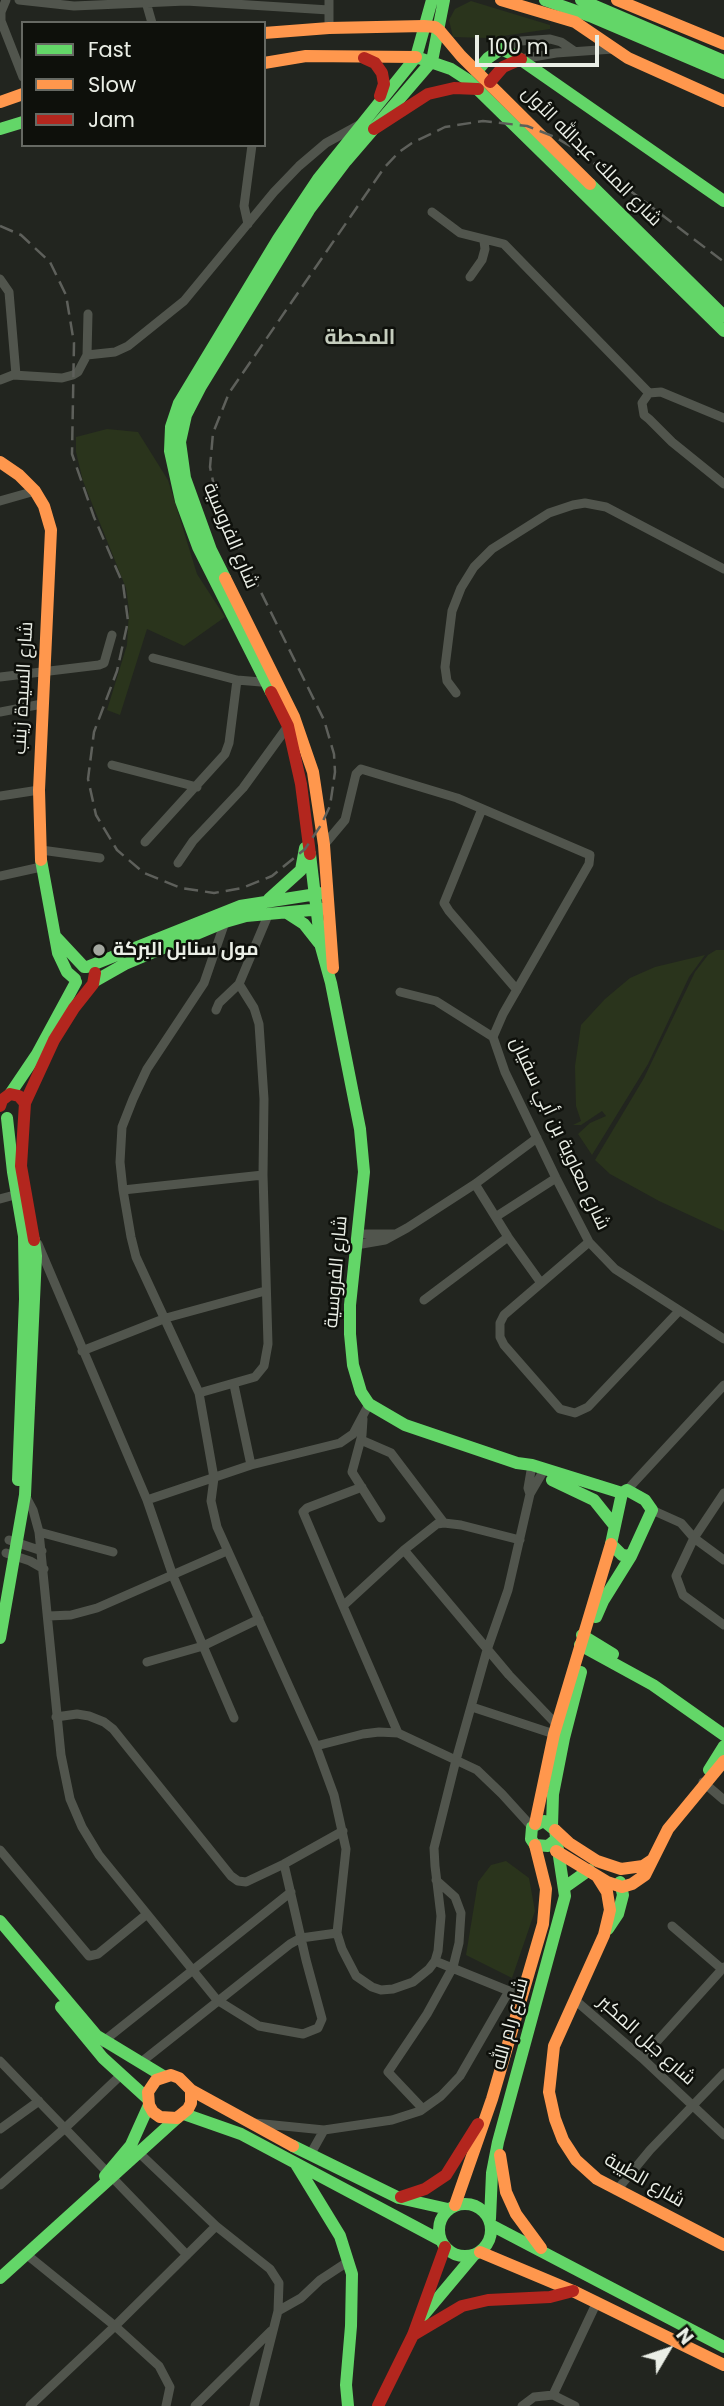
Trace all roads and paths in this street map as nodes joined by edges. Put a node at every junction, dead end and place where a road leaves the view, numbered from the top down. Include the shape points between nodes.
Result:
1 (6, 0) edge
2 (19, 0) edge
3 (501, 0) edge
4 (545, 0) edge
5 (581, 0) edge
6 (617, 0) edge
7 (443, 1) edge
8 (145, 2) junction
9 (329, 5) edge
10 (151, 21) edge
11 (424, 26) junction
12 (329, 28) junction
13 (437, 28) junction
14 (266, 33) edge
15 (724, 44) edge
16 (501, 49) junction
17 (614, 49) junction
18 (574, 51) junction
19 (357, 55) junction
20 (416, 57) junction
21 (521, 59) junction
22 (432, 61) junction
23 (724, 61) edge
24 (266, 63) edge
25 (477, 71) junction
26 (21, 72) edge
27 (724, 73) edge
28 (484, 86) junction
29 (21, 95) edge
30 (724, 101) edge
31 (0, 102) edge
32 (371, 111) junction
33 (21, 123) edge
34 (361, 124) junction
35 (0, 129) edge
36 (374, 129) junction
37 (251, 147) edge
38 (724, 201) edge
39 (432, 212) dead end
40 (248, 224) junction
41 (484, 241) junction
42 (470, 277) dead end
43 (0, 279) edge
44 (88, 314) dead end
45 (724, 316) edge
46 (724, 331) edge
47 (87, 355) junction
48 (16, 375) junction
49 (0, 380) edge
50 (649, 393) junction
51 (724, 418) edge
52 (0, 462) edge
53 (724, 484) edge
54 (35, 491) junction
55 (0, 501) edge
56 (724, 569) edge
57 (112, 635) dead end
58 (153, 658) dead end
59 (44, 672) junction
60 (0, 677) edge
61 (271, 679) junction
62 (237, 680) junction
63 (456, 692) dead end
64 (42, 704) junction
65 (0, 712) edge
66 (288, 726) junction
67 (112, 765) dead end
68 (197, 787) junction
69 (39, 790) junction
70 (0, 796) edge
71 (482, 809) junction
72 (314, 825) junction
73 (145, 842) dead end
74 (324, 845) junction
75 (41, 850) junction
76 (100, 858) dead end
77 (178, 863) dead end
78 (41, 867) junction
79 (0, 876) edge
80 (321, 893) junction
81 (267, 907) junction
82 (322, 909) junction
83 (287, 913) junction
84 (225, 922) junction
85 (53, 935) junction
86 (321, 947) junction
87 (137, 953) junction
88 (86, 967) junction
89 (76, 981) junction
90 (331, 983) junction
91 (93, 984) junction
92 (239, 984) junction
93 (517, 990) junction
94 (400, 992) dead end
95 (216, 1010) dead end
96 (493, 1037) junction
97 (3, 1107) edge
98 (25, 1108) junction
99 (537, 1138) junction
100 (262, 1175) junction
101 (556, 1178) junction
102 (475, 1184) junction
103 (123, 1189) junction
104 (21, 1193) junction
105 (0, 1199) edge
106 (497, 1216) junction
107 (34, 1236) junction
108 (508, 1237) junction
109 (357, 1240) junction
110 (589, 1242) junction
111 (541, 1283) junction
112 (265, 1291) junction
113 (424, 1300) dead end
114 (679, 1311) junction
115 (166, 1318) junction
116 (724, 1339) edge
117 (82, 1351) junction
118 (234, 1385) junction
119 (724, 1385) edge
120 (199, 1393) junction
121 (369, 1404) junction
122 (363, 1418) junction
123 (361, 1440) junction
124 (251, 1465) junction
125 (537, 1471) junction
126 (214, 1478) junction
127 (362, 1487) junction
128 (624, 1492) junction
129 (724, 1493) edge
130 (25, 1495) junction
131 (147, 1500) junction
132 (652, 1510) junction
133 (381, 1518) dead end
134 (444, 1523) junction
135 (614, 1525) junction
136 (39, 1532) junction
137 (694, 1538) junction
138 (520, 1540) junction
139 (611, 1544) junction
140 (11, 1548) junction
141 (404, 1550) junction
142 (41, 1551) junction
143 (227, 1551) junction
144 (113, 1552) dead end
145 (631, 1556) junction
146 (724, 1560) edge
147 (44, 1569) junction
148 (173, 1576) junction
149 (0, 1585) edge
150 (343, 1606) junction
151 (49, 1616) junction
152 (259, 1619) junction
153 (724, 1625) edge
154 (0, 1638) edge
155 (585, 1642) junction
156 (203, 1646) junction
157 (487, 1650) junction
158 (147, 1662) dead end
159 (472, 1707) junction
160 (56, 1717) junction
161 (234, 1718) dead end
162 (721, 1730) edge
163 (558, 1732) junction
164 (398, 1733) junction
165 (316, 1746) junction
166 (722, 1754) edge
167 (456, 1760) junction
168 (702, 1786) junction
169 (724, 1800) edge
170 (533, 1825) junction
171 (344, 1831) junction
172 (550, 1840) junction
173 (0, 1850) edge
174 (655, 1857) junction
175 (284, 1864) junction
176 (594, 1869) junction
177 (436, 1880) junction
178 (622, 1887) junction
179 (565, 1888) junction
180 (291, 1892) junction
181 (147, 1914) junction
182 (0, 1921) edge
183 (671, 1926) dead end
184 (0, 1930) edge
185 (337, 1933) junction
186 (604, 1935) junction
187 (301, 1938) junction
188 (435, 1961) junction
189 (453, 1967) junction
190 (723, 1968) edge
191 (193, 1970) junction
192 (509, 1991) junction
193 (523, 1992) junction
194 (217, 2000) junction
195 (575, 2000) junction
196 (99, 2045) junction
197 (642, 2058) junction
198 (0, 2061) edge
199 (140, 2063) junction
200 (724, 2073) edge
201 (121, 2075) junction
202 (163, 2076) junction
203 (191, 2090) junction
204 (492, 2099) junction
205 (39, 2101) junction
206 (148, 2102) junction
207 (693, 2108) junction
208 (423, 2109) junction
209 (181, 2116) junction
210 (250, 2122) junction
211 (0, 2129) edge
212 (64, 2129) junction
213 (324, 2130) junction
214 (724, 2135) edge
215 (498, 2142) junction
216 (135, 2150) junction
217 (310, 2155) junction
218 (296, 2164) junction
219 (110, 2175) junction
220 (0, 2185) edge
221 (617, 2190) junction
222 (399, 2198) junction
223 (451, 2207) junction
224 (491, 2222) junction
225 (216, 2225) junction
226 (442, 2244) junction
227 (724, 2245) edge
228 (477, 2253) junction
229 (26, 2254) junction
230 (187, 2255) junction
231 (548, 2257) junction
232 (349, 2261) junction
233 (0, 2278) edge
234 (573, 2291) junction
235 (596, 2304) junction
236 (278, 2311) junction
237 (419, 2320) junction
238 (116, 2326) junction
239 (274, 2329) junction
240 (413, 2335) junction
241 (724, 2347) edge
242 (724, 2365) edge
243 (553, 2395) junction
244 (380, 2401) edge
245 (256, 2404) edge
246 (30, 2406) edge
247 (166, 2406) edge
248 (195, 2406) edge
249 (348, 2406) edge
250 (372, 2406) edge
251 (522, 2406) edge
252 (575, 2406) edge

1 - 26 street via 1,21
2 - 8 street via 59,6
3 - 17 main road via 575,22
4 - 27 main road
5 - 23 main road
6 - 15 main road
7 - 11 main road, شارع الفروسية
7 - 13 main road, شارع الفروسية
8 - 9 street
8 - 10 street
9 - 12 street
11 - 12 main road
11 - 13 main road
11 - 20 main road, شارع الفروسية
12 - 14 main road
13 - 22 main road, شارع الفروسية
13 - 25 main road, شارع الملك عبدالله الأول
16 - 18 street via 521,41 550,39
16 - 21 main road
16 - 25 main road
17 - 18 street
17 - 30 main road
18 - 21 street
19 - 20 main road, شارع الملك عبدالله الأول
19 - 24 main road, شارع الملك عبدالله الأول
19 - 32 main road via 375,63 384,78
20 - 22 main road, شارع الملك عبدالله الأول
20 - 32 main road, شارع الفروسية
21 - 28 main road via 503,67
21 - 38 main road via 550,87
22 - 28 main road, شارع الملك عبدالله الأول
22 - 36 main road, شارع الفروسية
25 - 28 main road, شارع الملك عبدالله الأول
28 - 36 main road via 428,94
28 - 45 main road, شارع الملك عبدالله الأول
28 - 46 main road, شارع الملك عبدالله الأول via 541,153
29 - 31 main road
32 - 34 main road, شارع الفروسية
33 - 35 main road
34 - 40 street via 326,143 299,166
34 - 61 main road, شارع الفروسية via 300,204 205,358 179,403 169,437 173,472 198,547
36 - 61 main road, شارع الفروسية via 302,220 192,401 183,426 181,456 194,508
37 - 40 street via 244,206
39 - 41 street via 460,233
40 - 47 street via 190,295 140,337 115,352
41 - 42 street via 482,260
41 - 50 street via 504,244
43 - 48 street via 9,292
44 - 47 street
47 - 48 street via 78,372 68,377
48 - 49 street
50 - 51 street via 667,393
50 - 53 street via 642,403 644,415
52 - 54 main road, شارع السيدة زينب
54 - 55 street
54 - 59 main road, شارع السيدة زينب via 51,530
56 - 63 street via 606,507 585,503 560,508 501,541 467,577 452,611 445,661 447,681
57 - 59 street via 99,666
58 - 62 street
59 - 60 street
59 - 64 main road, شارع السيدة زينب
61 - 62 street
61 - 66 main road, شارع الفروسية
61 - 72 main road, شارع الفروسية via 294,717 310,762 317,790
62 - 68 street via 225,754
64 - 65 street
64 - 69 main road, شارع السيدة زينب
66 - 72 main road, شارع الفروسية
66 - 77 street via 243,788
67 - 68 street
68 - 73 street
69 - 70 street
69 - 75 main road, شارع السيدة زينب
71 - 74 street, شارع معاوية بن أبي سفيان via 431,788 361,769 345,820
71 - 93 street via 444,903
71 - 93 street, شارع معاوية بن أبي سفيان via 591,858
72 - 74 main road, شارع الفروسية
72 - 80 main road, شارع الفروسية
72 - 81 main road via 301,870
74 - 80 main road, شارع الفروسية
75 - 76 street
75 - 78 main road, شارع السيدة زينب
78 - 79 street
78 - 85 main road, شارع السيدة زينب
80 - 81 main road
80 - 82 main road, شارع الفروسية
81 - 83 main road
81 - 84 main road
81 - 87 main road via 228,910
81 - 92 street
82 - 83 main road
82 - 86 main road, شارع الفروسية
82 - 90 main road, شارع الفروسية
83 - 86 main road via 304,923
84 - 87 main road
84 - 103 street via 204,983 147,1069 133,1099 122,1128
85 - 88 main road
85 - 89 main road, شارع السيدة زينب via 62,964
86 - 90 main road, شارع الفروسية
87 - 88 main road
87 - 91 main road
88 - 89 main road via 76,972
88 - 91 main road via 94,972
89 - 91 main road via 84,988
89 - 97 main road
90 - 109 main road, شارع الفروسية via 360,1129 364,1172
91 - 98 main road via 54,1040
92 - 95 street
92 - 100 street via 259,1024 264,1099
93 - 96 street, شارع معاوية بن أبي سفيان
94 - 96 street via 436,1001
96 - 99 street, شارع معاوية بن أبي سفيان
97 - 98 main road via 18,1118
97 - 98 main road via 19,1096
97 - 104 main road
98 - 104 main road
99 - 101 street, شارع معاوية بن أبي سفيان
99 - 102 street
100 - 103 street
100 - 112 street
101 - 106 street
101 - 110 street, شارع معاوية بن أبي سفيان
102 - 106 street
102 - 109 street via 395,1234
103 - 115 street via 136,1257
104 - 105 street
104 - 107 main road
104 - 140 main road via 25,1299
106 - 108 street
107 - 117 street
107 - 130 main road
108 - 111 street
108 - 113 street
109 - 121 main road, شارع الفروسية via 350,1334 357,1382
110 - 111 street
110 - 114 street, شارع معاوية بن أبي سفيان via 615,1269
111 - 114 street via 504,1315 500,1337 560,1409 575,1413 588,1407
112 - 115 street
112 - 118 street via 268,1345 264,1366 255,1377
114 - 116 street, شارع معاوية بن أبي سفيان
115 - 117 street
115 - 120 street
117 - 131 street
118 - 120 street
118 - 124 street
119 - 128 street
120 - 126 street
121 - 122 street
121 - 125 main road via 405,1425
122 - 123 street
122 - 124 street via 340,1443
123 - 127 street via 352,1469
123 - 134 street via 391,1453
124 - 126 street
125 - 128 main road
125 - 135 main road via 594,1500
125 - 138 street via 528,1488
126 - 131 street
126 - 143 street via 212,1508
127 - 133 street
127 - 150 street via 303,1511
128 - 132 main road via 645,1500
128 - 135 main road, شارع رام الله
129 - 137 street
130 - 136 street
130 - 140 main road
131 - 148 street
132 - 137 street via 681,1523
132 - 145 main road, شارع رام الله
134 - 138 street
134 - 141 street
135 - 139 main road, شارع رام الله
136 - 142 street
136 - 144 street
137 - 146 street
137 - 153 street via 677,1571 679,1588
138 - 157 street via 509,1590
139 - 145 main road via 622,1555
139 - 155 main road, شارع رام الله
140 - 142 street
140 - 147 street
140 - 149 main road
140 - 154 main road
141 - 150 street
141 - 157 street
142 - 147 street
143 - 148 street
143 - 152 street
145 - 155 main road, شارع رام الله
147 - 151 street
148 - 151 street via 97,1608
148 - 156 street
150 - 164 street
151 - 160 street
152 - 156 street
152 - 165 street
155 - 162 main road
155 - 163 main road, شارع رام الله
156 - 158 street
156 - 161 street
157 - 159 street
157 - 163 street
159 - 163 street
159 - 167 street
160 - 175 street via 89,1716 113,1729 233,1879 246,1882
160 - 181 street via 75,1813 99,1855
162 - 166 main road
163 - 170 main road, شارع رام الله
163 - 172 main road, شارع رام الله
164 - 165 street via 379,1731
164 - 167 street
165 - 171 street
166 - 168 main road
167 - 170 street via 477,1770
167 - 177 street via 435,1848
168 - 169 street
168 - 174 main road via 668,1829
170 - 172 main road via 530,1833
170 - 172 main road via 544,1821
171 - 175 street
171 - 185 street
172 - 176 main road
172 - 176 main road via 569,1843
172 - 179 main road, شارع رام الله
172 - 193 main road, شارع رام الله via 546,1908
173 - 181 street via 89,1956
174 - 176 main road via 627,1870
174 - 178 main road via 645,1875
175 - 180 street
176 - 178 main road via 616,1875
176 - 179 main road
176 - 186 main road, شارع الطيبة via 609,1900
177 - 188 street via 441,1931
177 - 189 street via 455,1897 461,1913
178 - 186 main road, شارع الطيبة via 618,1914
179 - 215 main road, شارع رام الله
180 - 187 street
180 - 191 street
181 - 191 street
182 - 196 main road
183 - 190 street
184 - 196 main road
185 - 187 street
185 - 188 street via 352,1971 381,1990 413,1982
186 - 195 main road, شارع الطيبة
187 - 194 street
187 - 194 street via 321,2010 318,2028 303,2034 259,2026
188 - 189 street
189 - 192 street
189 - 208 street via 388,2072
190 - 197 street
191 - 194 street
191 - 196 street
192 - 193 street
192 - 208 street via 460,2076
193 - 204 main road, شارع رام الله
194 - 199 street
195 - 197 street, شارع جبل المكبر
195 - 221 main road, شارع الطيبة via 554,2046 548,2092 563,2140 576,2160
196 - 199 main road
196 - 201 main road
197 - 207 street, شارع جبل المكبر
198 - 205 street
199 - 202 main road
200 - 207 street
201 - 206 main road
201 - 212 street
202 - 203 main road via 180,2078
202 - 206 main road via 151,2085
203 - 209 main road via 191,2103
203 - 210 main road
204 - 222 main road via 446,2175
204 - 223 main road, شارع رام الله
205 - 211 street
205 - 212 street
206 - 209 main road via 160,2117
206 - 216 main road
207 - 214 street, شارع جبل المكبر
207 - 221 street
208 - 213 street via 407,2117
209 - 216 main road
209 - 218 main road via 241,2134
210 - 213 street
210 - 217 main road
212 - 219 street
212 - 220 street
213 - 217 street
215 - 224 main road, شارع رام الله
215 - 231 main road via 502,2176 516,2214
216 - 219 main road
216 - 225 street
217 - 222 main road
218 - 226 main road
218 - 232 main road via 334,2225
219 - 229 main road
219 - 230 street
221 - 227 main road, شارع الطيبة
222 - 223 main road
223 - 224 main road via 462,2203 476,2206
223 - 226 main road via 440,2222
224 - 228 main road via 489,2239
224 - 231 main road
225 - 230 street
225 - 236 street via 274,2274 279,2283
226 - 228 main road via 460,2255
226 - 237 main road
228 - 234 main road
228 - 237 main road
229 - 233 main road
229 - 238 street
230 - 238 street
231 - 241 main road
232 - 236 street
232 - 249 main road
234 - 235 main road
234 - 240 main road via 462,2306
235 - 242 main road
235 - 243 street
236 - 239 street
237 - 240 main road
238 - 246 street
238 - 247 street via 164,2372 171,2392
239 - 245 street
239 - 248 street
240 - 244 main road
243 - 251 street via 534,2397
243 - 252 street
244 - 250 main road

